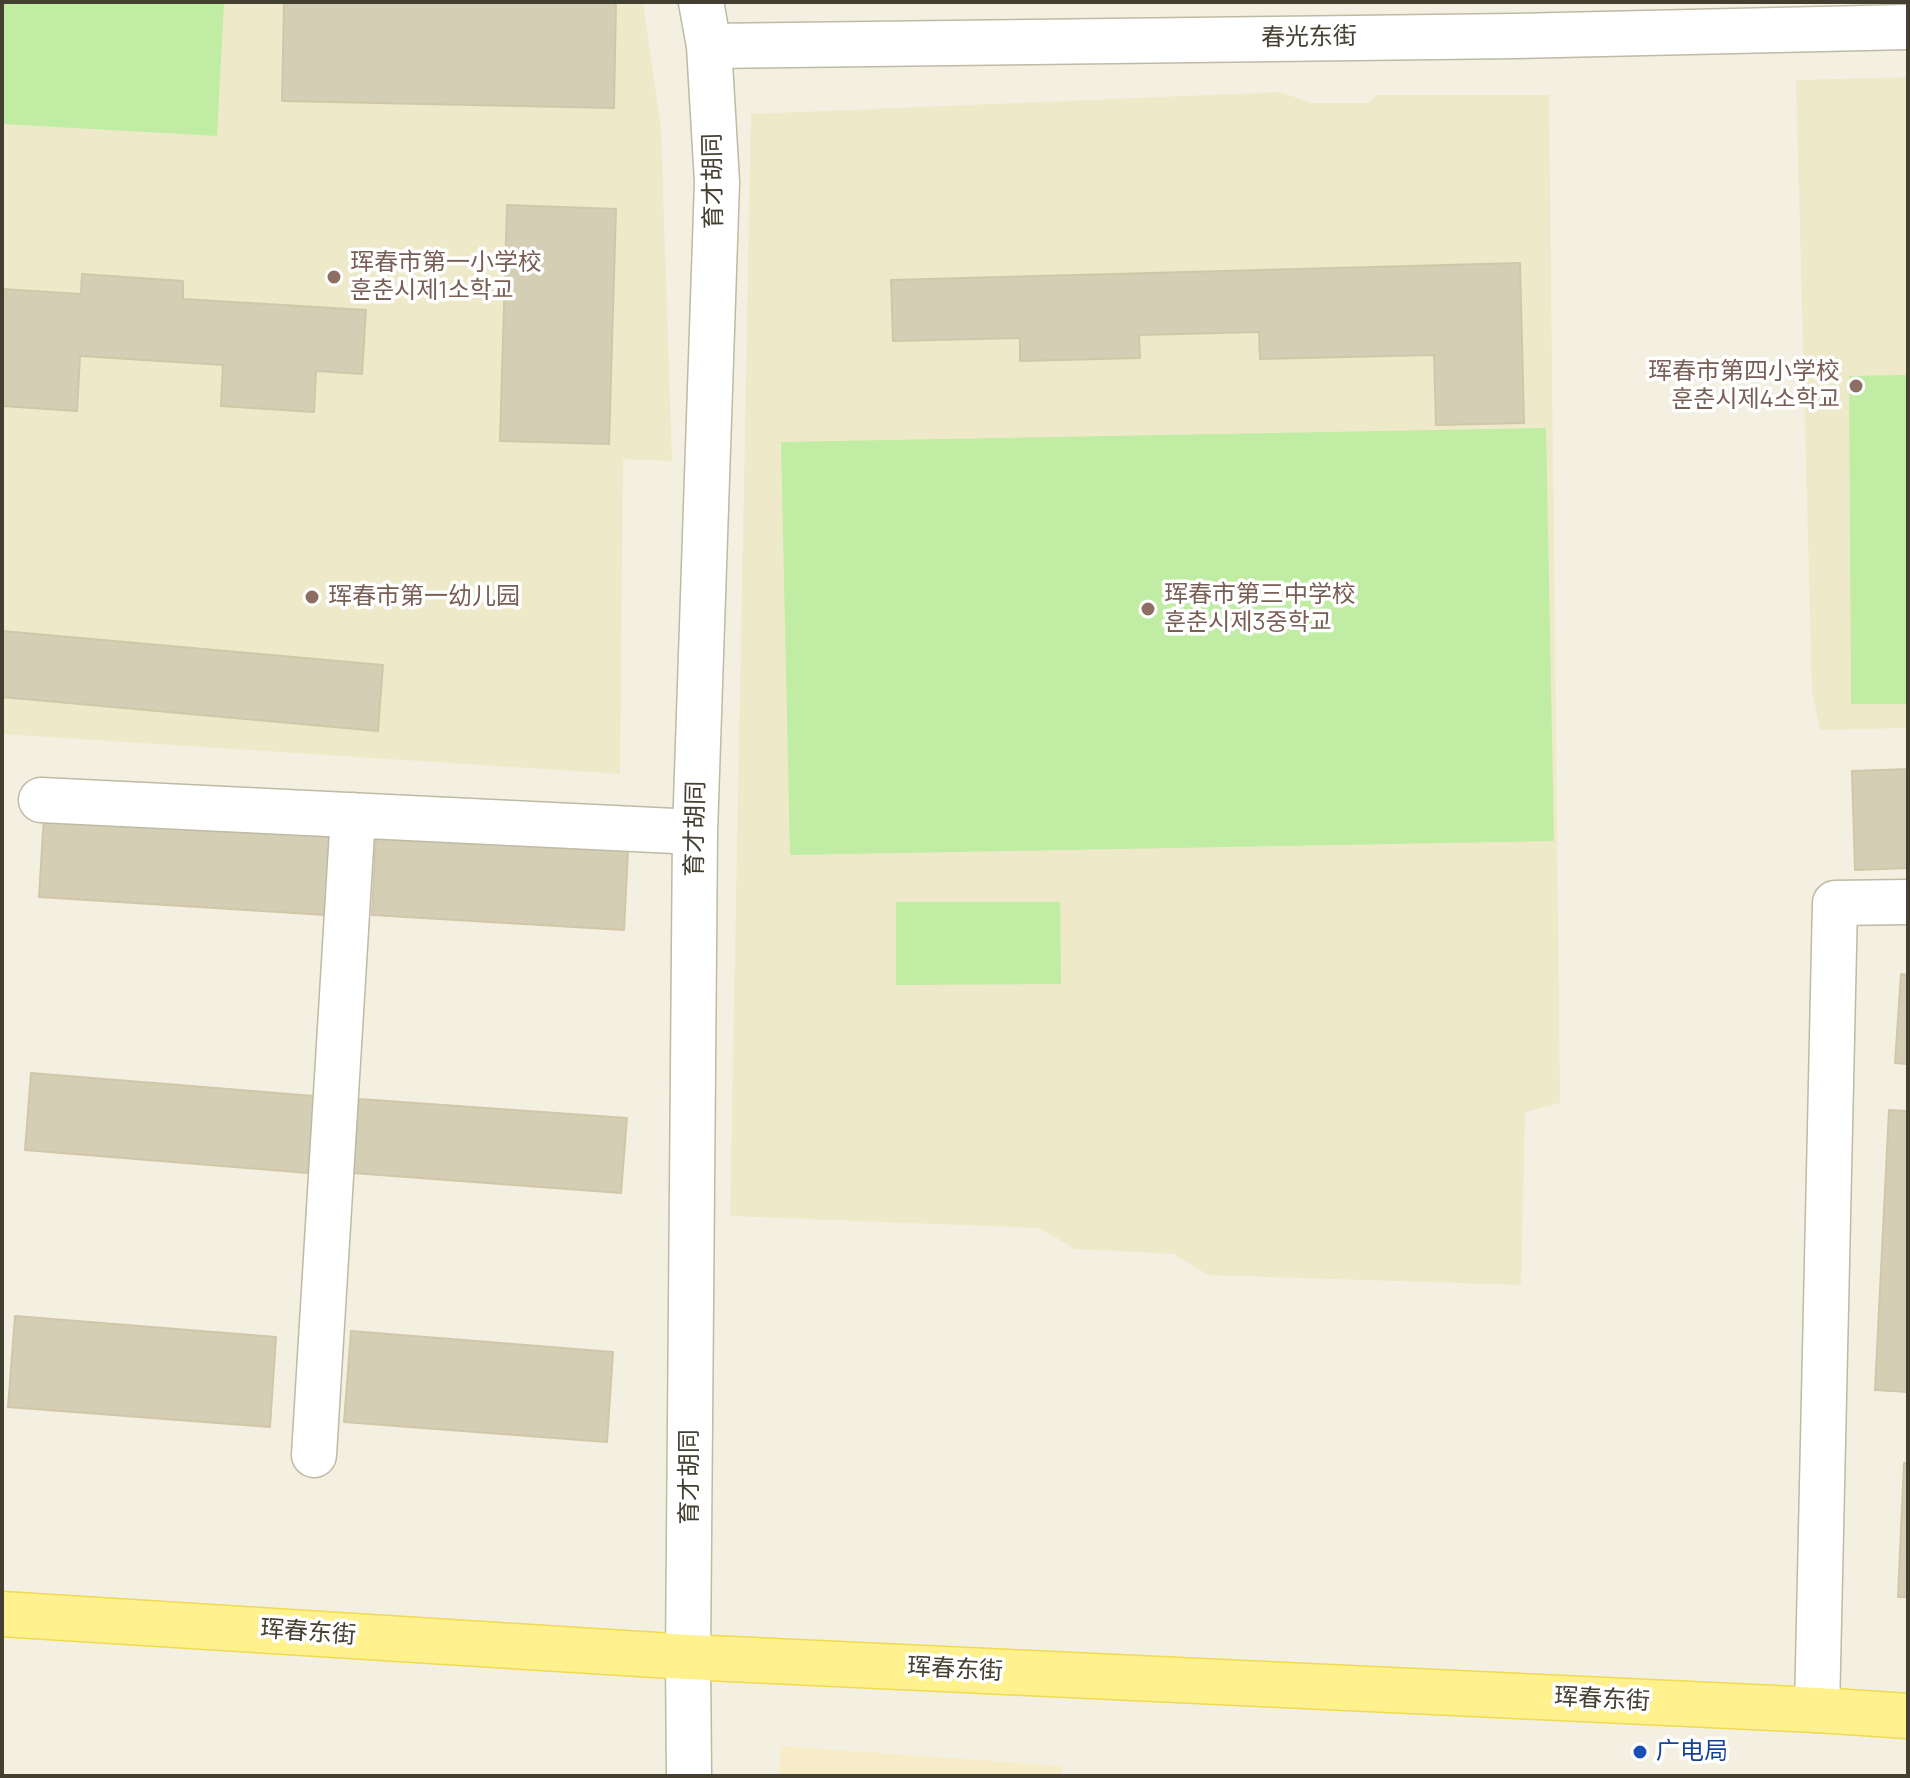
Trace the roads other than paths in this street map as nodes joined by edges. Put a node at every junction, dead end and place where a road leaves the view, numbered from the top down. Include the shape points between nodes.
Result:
1 (701, 2) edge
2 (1515, 19) edge
3 (1908, 27) edge
4 (709, 46) junction
5 (41, 800) dead end
6 (353, 815) junction
7 (695, 832) junction
8 (1908, 902) edge
9 (314, 1455) dead end
10 (2, 1614) edge
11 (688, 1657) junction
12 (1817, 1710) junction
13 (1908, 1716) edge
14 (689, 1776) edge

1 - 4 street, 育才胡同
2 - 3 street, 春光东街
2 - 4 street, 春光东街
4 - 7 street, 育才胡同 via 717,182
5 - 6 street
6 - 7 street
6 - 9 street
7 - 11 street, 育才胡同
8 - 12 street via 1835,903
10 - 11 main road, 珲春东街
11 - 12 main road, 珲春东街
11 - 14 street, 育才胡同
12 - 13 main road, 珲春东街

